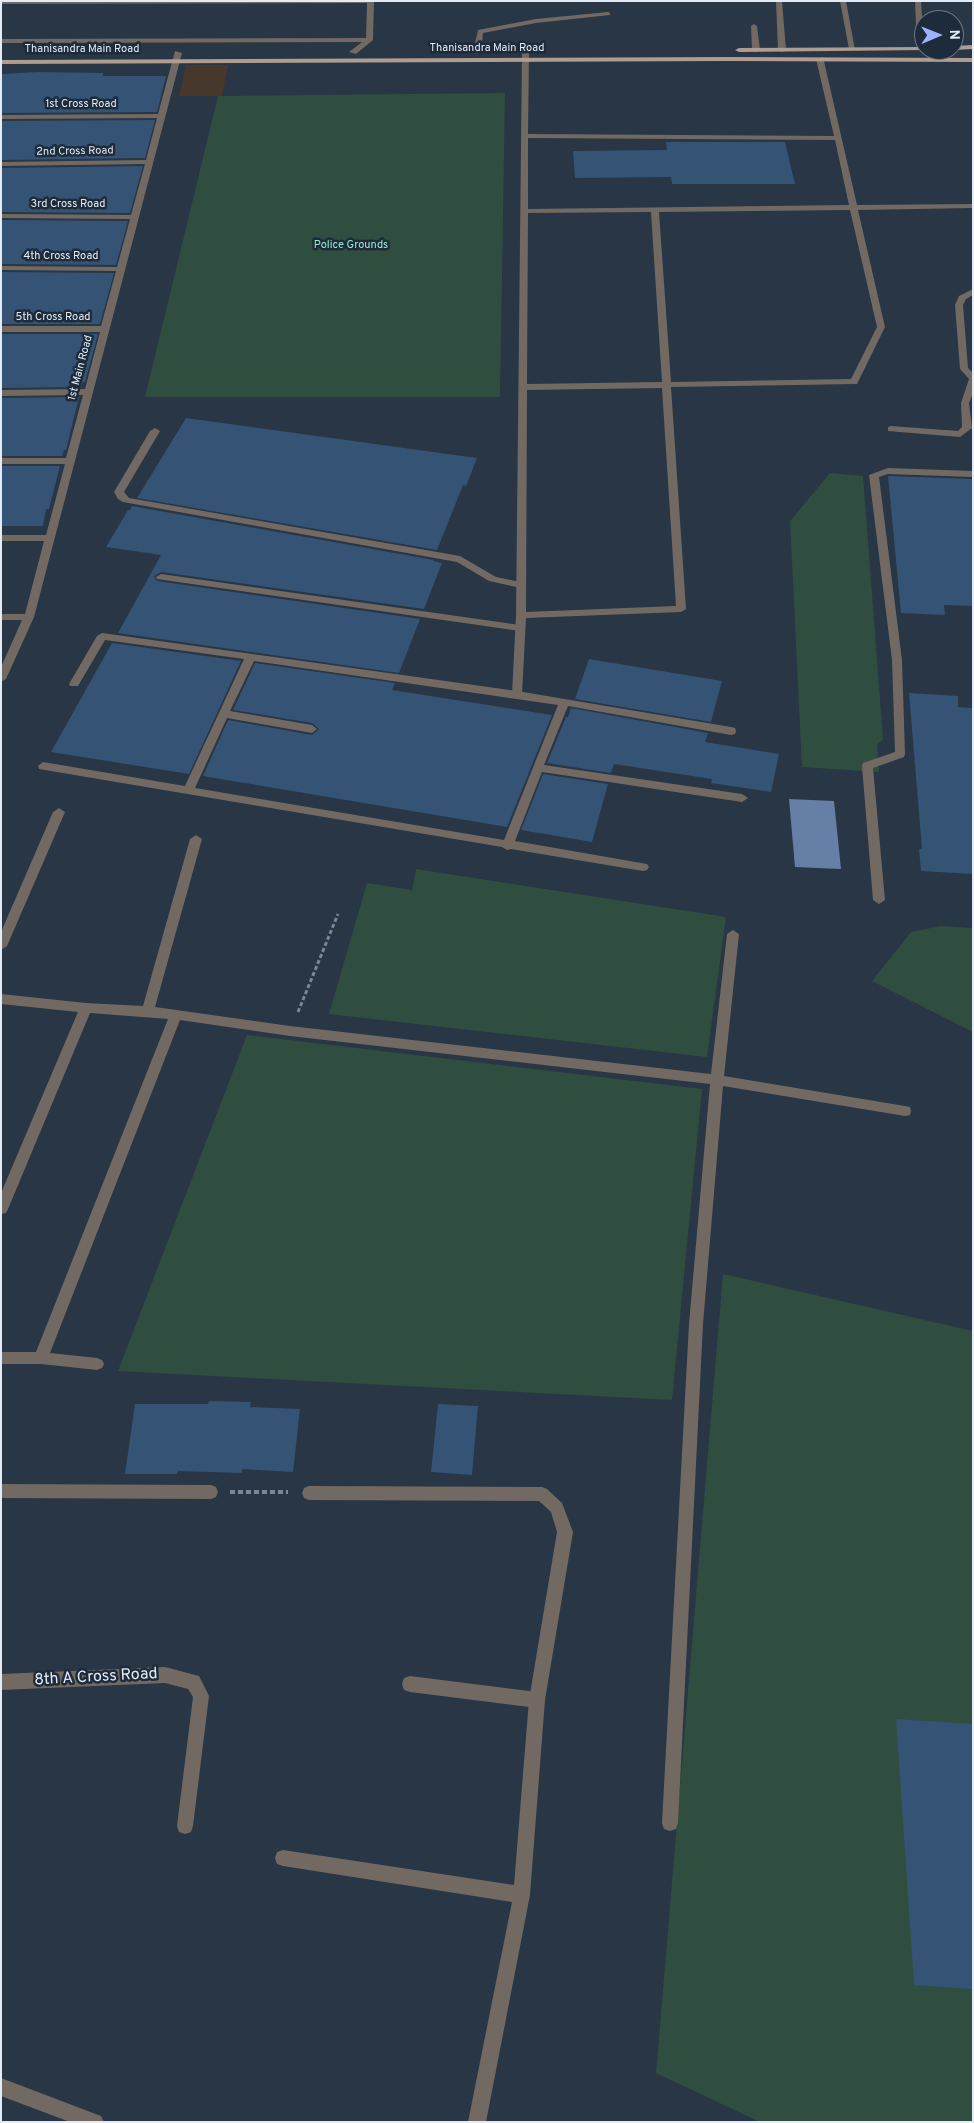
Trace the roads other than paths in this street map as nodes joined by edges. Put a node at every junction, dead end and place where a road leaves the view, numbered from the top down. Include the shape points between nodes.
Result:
1 (371, 1) edge
2 (779, 1) edge
3 (843, 1) edge
4 (1, 2) edge
5 (608, 14) dead end
6 (754, 26) dead end
7 (369, 40) junction
8 (1, 41) edge
9 (853, 49) junction
10 (914, 49) edge
11 (732, 50) dead end
12 (756, 50) junction
13 (782, 50) junction
14 (683, 51) dead end
15 (168, 52) dead end
16 (188, 52) dead end
17 (265, 52) dead end
18 (353, 52) junction
19 (477, 52) junction
20 (177, 56) junction
21 (525, 56) junction
22 (820, 59) junction
23 (973, 60) edge
24 (1, 62) edge
25 (160, 116) junction
26 (1, 117) edge
27 (525, 136) junction
28 (838, 138) junction
29 (148, 162) junction
30 (1, 164) edge
31 (973, 206) edge
32 (854, 207) junction
33 (655, 209) junction
34 (524, 210) junction
35 (1, 216) edge
36 (134, 217) junction
37 (1, 268) edge
38 (120, 269) junction
39 (973, 291) edge
40 (1, 329) edge
41 (104, 329) junction
42 (973, 378) edge
43 (666, 385) junction
44 (522, 387) junction
45 (88, 392) junction
46 (1, 394) edge
47 (891, 429) dead end
48 (155, 431) dead end
49 (1, 461) edge
50 (70, 461) junction
51 (973, 474) edge
52 (1, 538) edge
53 (49, 538) junction
54 (161, 576) dead end
55 (521, 585) junction
56 (521, 614) junction
57 (1, 617) edge
58 (28, 617) junction
59 (520, 628) junction
60 (250, 657) junction
61 (1, 679) edge
62 (74, 684) dead end
63 (518, 694) junction
64 (564, 702) junction
65 (224, 714) junction
66 (312, 729) dead end
67 (731, 730) dead end
68 (43, 766) dead end
69 (538, 768) junction
70 (188, 791) junction
71 (742, 798) dead end
72 (59, 812) dead end
73 (196, 839) dead end
74 (507, 846) junction
75 (643, 868) dead end
76 (879, 900) dead end
77 (733, 934) dead end
78 (1, 946) edge
79 (1, 998) edge
80 (86, 1008) junction
81 (148, 1011) junction
82 (176, 1015) junction
83 (716, 1080) junction
84 (905, 1111) dead end
85 (1, 1209) edge
86 (1, 1358) edge
87 (41, 1358) junction
88 (98, 1364) dead end
89 (1, 1491) edge
90 (211, 1492) road end
91 (309, 1492) road end
92 (1, 1682) edge
93 (410, 1684) dead end
94 (537, 1700) junction
95 (670, 1823) dead end
96 (185, 1826) dead end
97 (283, 1858) dead end
98 (522, 1895) junction
99 (1, 2087) edge
100 (95, 2122) edge
101 (477, 2122) edge

1 - 4 street
1 - 7 street
2 - 13 street
3 - 9 street
5 - 19 street via 536,21 480,31
6 - 12 street
7 - 8 street
7 - 18 street
9 - 10 main road
9 - 13 main road
11 - 12 main road
12 - 13 main road
14 - 21 main road, Thanisandra Main Road
15 - 20 main road, Thanisandra Main Road
16 - 20 main road, Thanisandra Main Road
17 - 18 main road, Thanisandra Main Road
18 - 19 main road, Thanisandra Main Road
19 - 21 main road, Thanisandra Main Road
20 - 21 main road, Thanisandra Main Road
20 - 24 main road, Thanisandra Main Road
20 - 25 street, 1st Main Road
21 - 22 main road, Thanisandra Main Road
21 - 27 street
22 - 23 main road, Thanisandra Main Road
22 - 28 street
25 - 26 street, 1st Cross Road
25 - 29 street, 1st Main Road
27 - 28 street
27 - 34 street
28 - 32 street
29 - 30 street, 2nd Cross Road
29 - 36 street, 1st Main Road
31 - 32 street
32 - 33 street
32 - 43 street via 881,327 854,382
33 - 34 street
33 - 43 street
34 - 44 street
35 - 36 street, 3rd Cross Road
36 - 38 street, 1st Main Road
37 - 38 street, 4th Cross Road
38 - 41 street, 1st Main Road
39 - 42 street via 962,298 960,305 964,368
40 - 41 street, 5th Cross Road
41 - 45 street, 1st Main Road
42 - 47 street via 965,402 967,428 960,434
43 - 44 street
43 - 56 street via 681,609
44 - 55 street
45 - 46 street
45 - 50 street, 1st Main Road
48 - 55 street via 119,492 126,500 460,559 493,579
49 - 50 street
50 - 53 street, 1st Main Road
51 - 76 street via 888,472 874,475 897,660 900,754 867,766
52 - 53 street
53 - 58 street, 1st Main Road
54 - 59 street
55 - 56 street
56 - 59 street
57 - 58 street
58 - 61 street, 1st Main Road
59 - 63 street
60 - 62 street via 102,636
60 - 63 street
60 - 65 street
63 - 64 street
64 - 67 street
64 - 69 street
65 - 66 street
65 - 70 street
68 - 70 street
69 - 71 street
69 - 74 street
70 - 74 street
72 - 78 street
73 - 81 street
74 - 75 street
77 - 83 street
79 - 80 street
80 - 81 street
80 - 85 street
81 - 82 street
82 - 83 street
82 - 87 street
83 - 84 street
83 - 95 street via 696,1324
86 - 87 street
87 - 88 street
89 - 90 street
91 - 94 street via 542,1494 556,1508 565,1532
92 - 96 street, 8th A Cross Road via 165,1674 193,1682 201,1696
93 - 94 street
94 - 98 street
97 - 98 street
98 - 101 street
99 - 100 street

